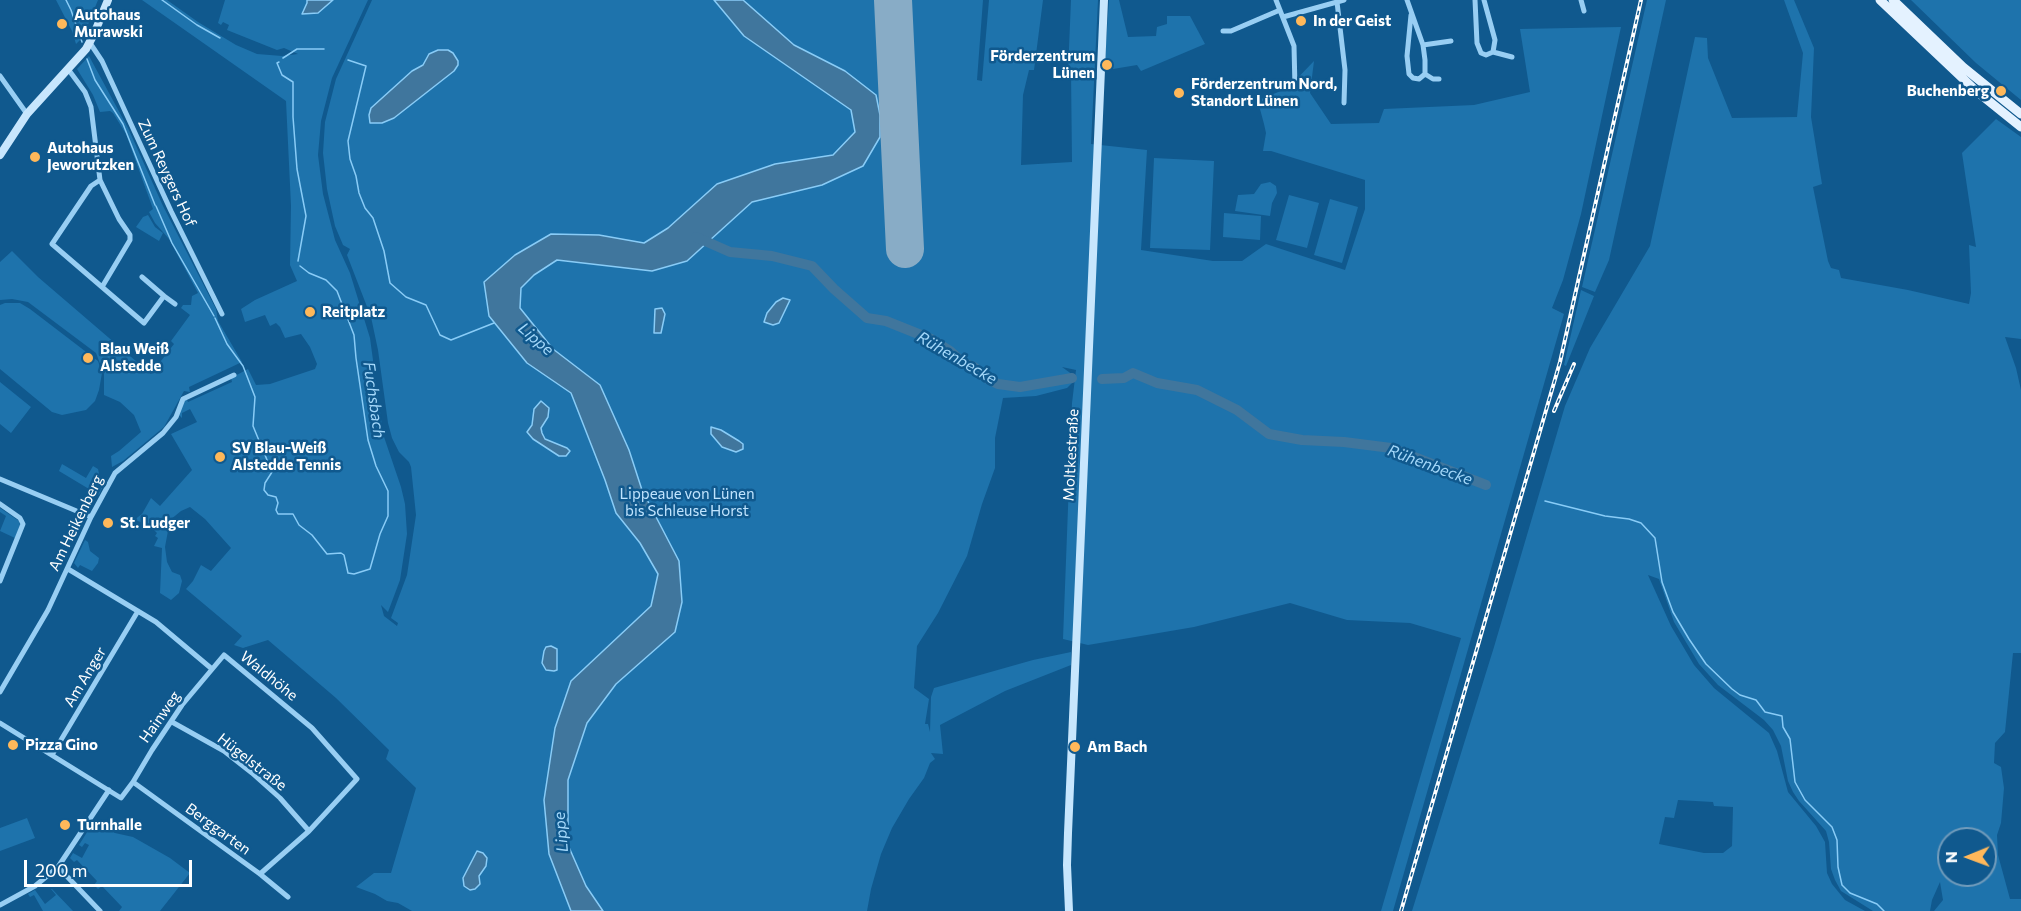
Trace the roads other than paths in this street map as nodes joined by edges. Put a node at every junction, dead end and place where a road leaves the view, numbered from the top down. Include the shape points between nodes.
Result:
1 (108, 0) edge
2 (1104, 0) edge
3 (1276, 0) edge
4 (1344, 0) edge
5 (1407, 0) edge
6 (1475, 0) edge
7 (1484, 0) edge
8 (1581, 0) edge
9 (1880, 0) edge
10 (1893, 0) edge
11 (1337, 2) junction
12 (1280, 10) junction
13 (1584, 11) dead end
14 (1411, 15) junction
15 (1284, 17) junction
16 (1223, 31) dead end
17 (1451, 41) dead end
18 (90, 43) junction
19 (1423, 45) junction
20 (1493, 52) junction
21 (1512, 57) dead end
22 (68, 69) junction
23 (1425, 75) junction
24 (0, 76) edge
25 (1439, 79) dead end
26 (1294, 88) dead end
27 (1344, 103) dead end
28 (27, 114) junction
29 (2021, 114) edge
30 (2021, 127) edge
31 (0, 155) edge
32 (100, 180) junction
33 (142, 277) dead end
34 (102, 287) junction
35 (165, 296) junction
36 (175, 304) dead end
37 (222, 314) dead end
38 (234, 375) dead end
39 (0, 479) edge
40 (0, 504) edge
41 (91, 517) junction
42 (68, 569) junction
43 (0, 581) edge
44 (138, 610) junction
45 (212, 669) junction
46 (0, 692) edge
47 (172, 722) junction
48 (0, 723) edge
49 (52, 755) junction
50 (133, 782) junction
51 (109, 790) junction
52 (309, 831) junction
53 (58, 867) junction
54 (260, 874) junction
55 (288, 897) dead end
56 (0, 905) edge
57 (100, 911) edge
58 (1069, 911) edge

1 - 18 street
2 - 58 street, Moltkestraße via 1067,854
3 - 12 street
4 - 11 street
5 - 14 street
6 - 20 street via 1479,50 1486,55
7 - 20 street via 1493,32
8 - 13 street
9 - 30 main road via 1974,90
10 - 29 main road via 1963,67
11 - 15 street
11 - 27 street via 1346,70
12 - 15 street
12 - 16 street
14 - 19 street
14 - 23 street via 1406,45 1408,70 1416,79
15 - 26 street via 1294,46
17 - 19 street
18 - 22 street
18 - 37 street, Zum Reygers Hof
19 - 23 street
20 - 21 street
22 - 28 street
22 - 32 street via 85,92 90,107
23 - 25 street
24 - 28 street
28 - 31 street
32 - 34 street via 130,240
32 - 34 street via 91,186 52,244
33 - 35 street
34 - 35 street via 144,323
35 - 36 street
38 - 41 street, Am Heikenberg via 183,399 176,417 163,433 115,473
39 - 41 street
40 - 43 street via 23,524
41 - 42 street, Am Heikenberg
42 - 44 street
42 - 46 street, Am Heikenberg
44 - 45 street
44 - 49 street, Am Anger
45 - 47 street, Hainweg
45 - 52 street, Waldhöhe via 224,655 312,728 357,779
47 - 50 street, Hainweg
47 - 52 street, Hügelstraße via 224,751 252,773
48 - 49 street
49 - 51 street
50 - 51 street via 121,798
50 - 54 street, Berggarten
51 - 53 street
52 - 54 street
53 - 56 street
53 - 57 street
54 - 55 street, Berggarten

